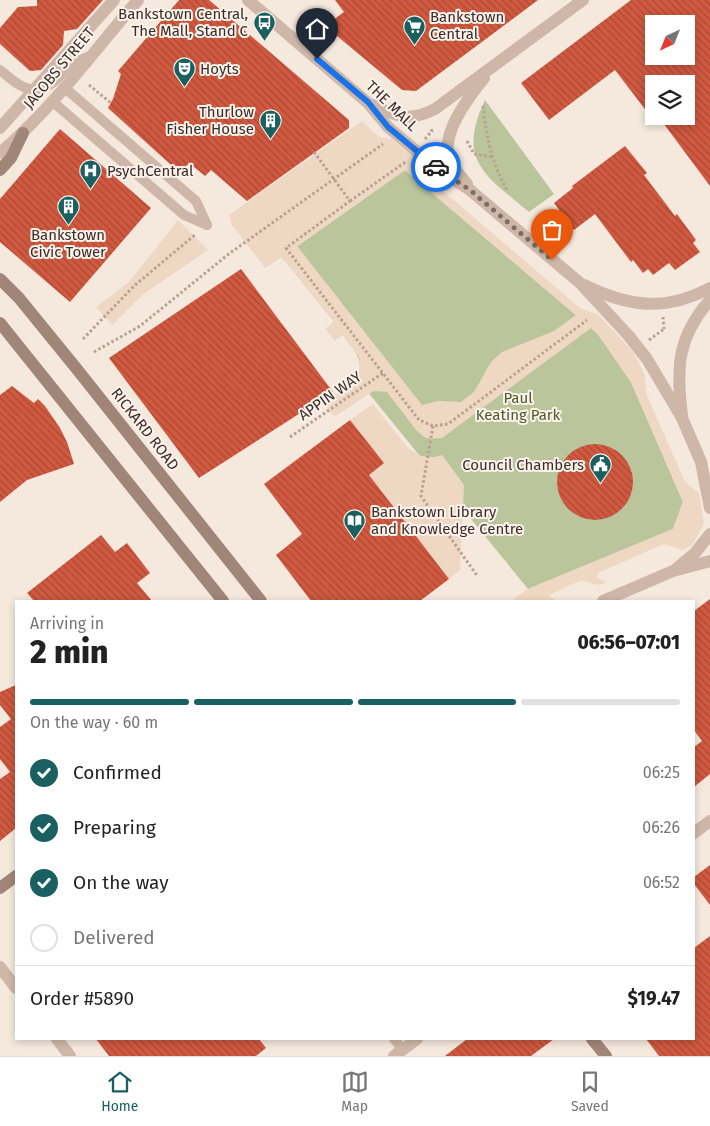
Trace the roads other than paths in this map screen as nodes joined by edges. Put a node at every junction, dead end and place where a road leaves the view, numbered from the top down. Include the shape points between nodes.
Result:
1 (114, 0) edge
2 (138, 0) edge
3 (248, 0) edge
4 (583, 0) edge
5 (91, 56) junction
6 (494, 66) junction
7 (0, 70) edge
8 (66, 88) junction
9 (33, 91) junction
10 (53, 102) junction
11 (368, 102) junction
12 (0, 128) edge
13 (23, 133) junction
14 (0, 153) edge
15 (0, 170) edge
16 (470, 190) junction
17 (0, 279) edge
18 (580, 283) junction
19 (710, 288) edge
20 (710, 300) edge
21 (0, 323) edge
22 (682, 418) junction
23 (701, 462) junction
24 (710, 473) edge
25 (710, 508) edge
26 (710, 534) edge
27 (710, 561) edge
28 (673, 571) junction
29 (221, 600) edge
30 (260, 600) edge
31 (605, 600) edge
32 (710, 820) edge
33 (695, 832) edge
34 (15, 877) edge
35 (0, 888) edge
36 (0, 967) edge
37 (15, 987) edge
38 (58, 1040) edge
39 (394, 1040) edge
40 (416, 1040) edge
41 (593, 1040) edge
42 (399, 1053) edge
43 (70, 1056) edge
44 (606, 1056) edge

1 - 9 street, JACOBS STREET
2 - 5 street, JACOBS STREET
3 - 11 street, THE MALL
4 - 6 street
5 - 8 street, JACOBS STREET
5 - 9 lane via 69,66 49,86
6 - 11 street via 435,109 414,117 399,116
6 - 16 street via 463,108 448,145 451,165
7 - 9 lane
8 - 10 street, JACOBS STREET
8 - 10 lane via 196,201 208,225 184,215
9 - 12 street, JACOBS STREET
10 - 13 street, JACOBS STREET
11 - 16 street, THE MALL via 395,133 440,171
13 - 14 street, JACOBS STREET
13 - 15 main road via 11,158
16 - 18 street, THE MALL
17 - 30 main road, RICKARD ROAD via 71,361
18 - 19 street via 629,303 644,304 684,300
18 - 22 street, THE MALL via 639,348
20 - 22 street via 692,325 680,359
21 - 29 main road
22 - 23 street, THE MALL
23 - 24 street, THE MALL
23 - 25 street, THE MALL
26 - 28 street via 695,553
27 - 28 street
28 - 31 street
32 - 33 street
34 - 35 main road
36 - 37 street
38 - 43 street
39 - 42 lane
40 - 42 street
41 - 44 main road

